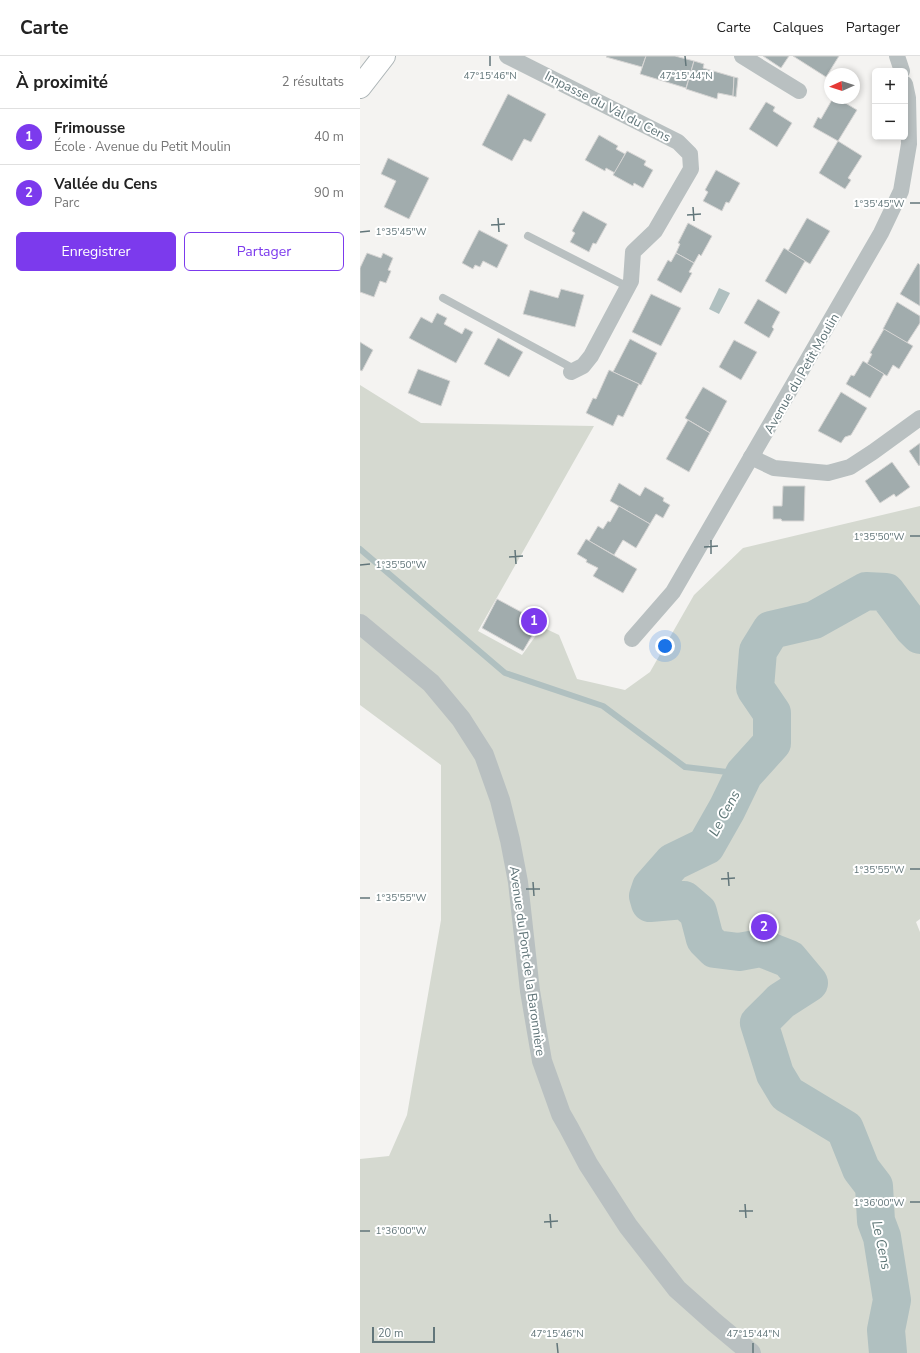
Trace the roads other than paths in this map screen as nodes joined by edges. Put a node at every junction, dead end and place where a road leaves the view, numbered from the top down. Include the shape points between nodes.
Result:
1 (384, 56) edge
2 (507, 56) edge
3 (742, 56) edge
4 (897, 56) edge
5 (901, 68) edge
6 (360, 87) edge
7 (799, 90) dead end
8 (908, 98) edge
9 (528, 236) dead end
10 (628, 287) junction
11 (443, 298) dead end
12 (573, 371) joint
13 (920, 418) edge
14 (752, 457) junction
15 (360, 624) edge
16 (632, 639) dead end
17 (751, 1353) edge

1 - 6 main road
2 - 10 street, Impasse du Val du Cens via 678,142 690,154 691,169 687,176 655,231 633,252 631,281
3 - 7 street
4 - 5 street
8 - 14 street, Avenue du Petit Moulin via 909,144 901,191 881,233
9 - 10 lane
10 - 12 street, Impasse du Val du Cens via 591,356
11 - 12 lane
13 - 14 street via 850,466 828,472 774,468
14 - 16 street, Avenue du Petit Moulin via 673,592
15 - 17 street, Avenue du Pont de la Baronnière via 431,683 461,719 484,755 500,800 518,882 530,991 542,1061 568,1128 628,1226 677,1289

